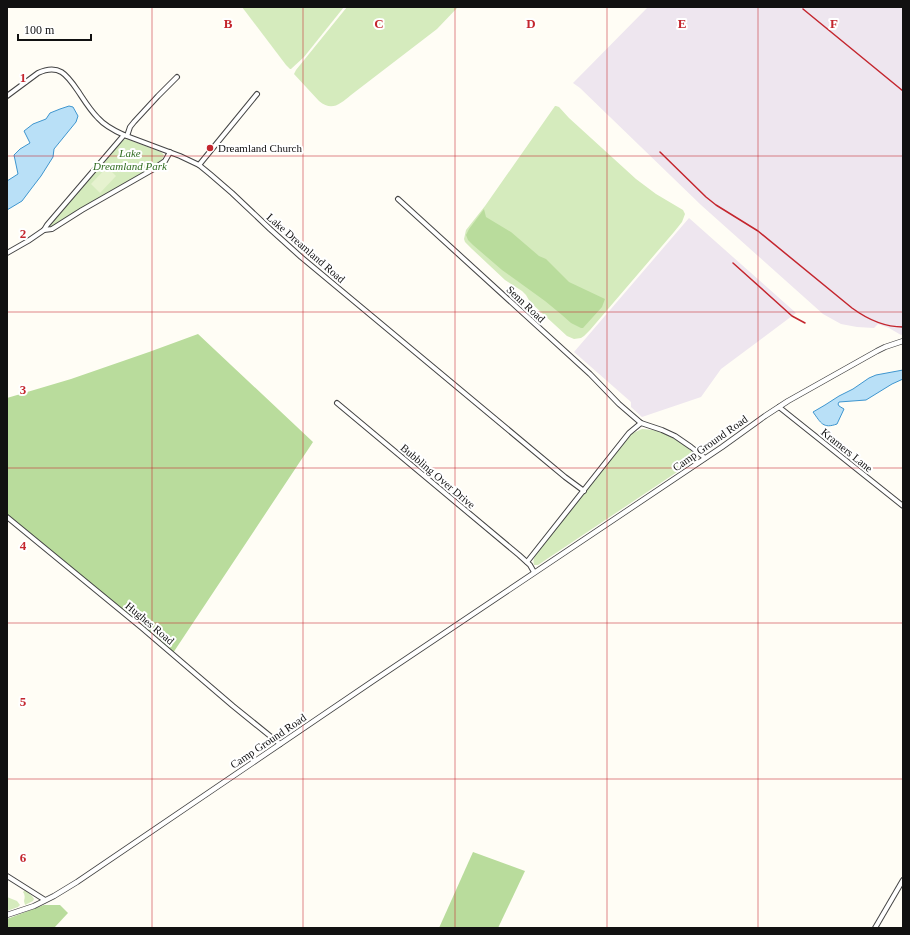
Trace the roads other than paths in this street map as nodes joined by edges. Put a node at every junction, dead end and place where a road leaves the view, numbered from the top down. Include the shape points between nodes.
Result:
1 (178, 77) dead end
2 (257, 94) dead end
3 (7, 96) edge
4 (126, 136) junction
5 (170, 152) junction
6 (199, 165) junction
7 (398, 199) dead end
8 (44, 230) junction
9 (7, 253) edge
10 (903, 341) edge
11 (337, 403) dead end
12 (779, 407) junction
13 (641, 423) junction
14 (705, 458) junction
15 (584, 491) junction
16 (903, 506) edge
17 (7, 517) edge
18 (527, 562) junction
19 (534, 572) junction
20 (280, 744) junction
21 (7, 876) edge
22 (903, 880) edge
23 (45, 900) junction
24 (7, 915) edge
25 (875, 928) edge

1 - 4 street via 134,122
2 - 6 street
3 - 4 street, Lake Dreamland Road via 38,73 57,70 68,77 99,119
4 - 5 street, Lake Dreamland Road
4 - 8 street via 46,224
5 - 6 street, Lake Dreamland Road
5 - 8 street via 162,164 146,174 52,229
6 - 15 street, Lake Dreamland Road via 301,257
7 - 13 street, Senn Road
8 - 9 street
10 - 12 street, Camp Ground Road via 881,349
11 - 18 street, Bubbling Over Drive
12 - 14 street, Camp Ground Road
12 - 16 street, Kramers Lane
13 - 14 street via 675,436
13 - 15 street via 629,432
14 - 19 street, Camp Ground Road
15 - 18 street
17 - 20 street, Hughes Road
18 - 19 street
19 - 20 street, Camp Ground Road
20 - 23 street, Camp Ground Road via 77,882
21 - 23 street
22 - 25 street
23 - 24 street, Camp Ground Road

